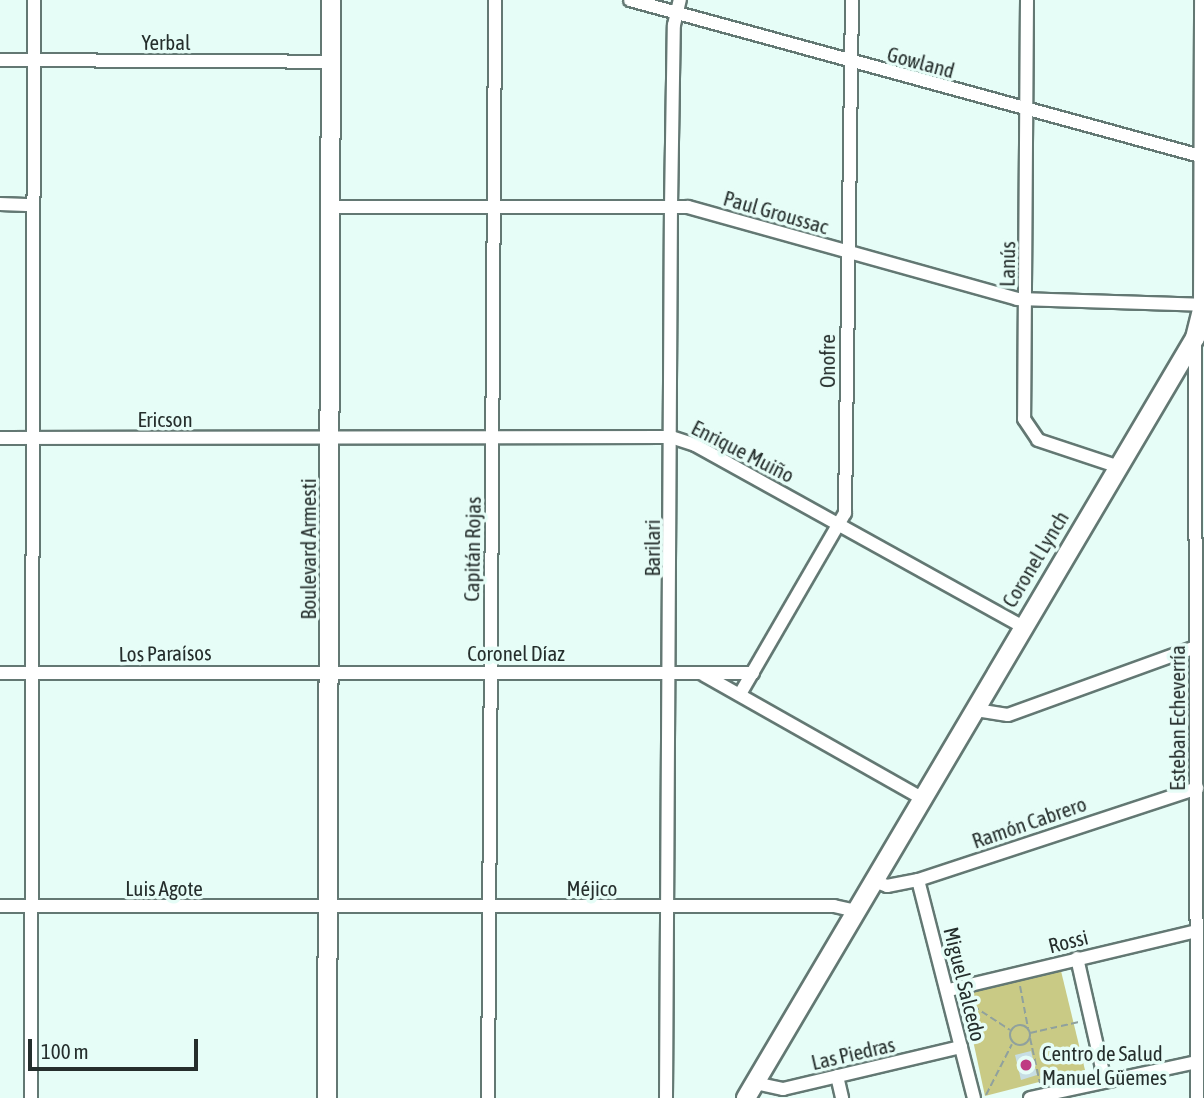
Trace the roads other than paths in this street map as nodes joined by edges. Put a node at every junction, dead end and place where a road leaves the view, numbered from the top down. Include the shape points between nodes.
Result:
1 (34, 0) edge
2 (331, 0) edge
3 (495, 0) edge
4 (630, 0) edge
5 (852, 0) edge
6 (1027, 0) edge
7 (1204, 0) edge
8 (678, 7) edge
9 (0, 60) edge
10 (33, 60) junction
11 (332, 62) junction
12 (850, 62) junction
13 (1028, 111) junction
14 (1203, 157) edge
15 (0, 204) edge
16 (33, 205) junction
17 (492, 205) junction
18 (671, 206) junction
19 (332, 207) junction
20 (847, 253) junction
21 (1026, 300) junction
22 (1203, 305) edge
23 (1195, 338) junction
24 (1199, 370) edge
25 (1171, 377) junction
26 (671, 437) junction
27 (0, 438) edge
28 (35, 438) junction
29 (330, 439) junction
30 (493, 439) junction
31 (1116, 466) junction
32 (841, 523) junction
33 (1201, 578) edge
34 (1022, 626) junction
35 (1196, 647) junction
36 (331, 671) junction
37 (0, 673) edge
38 (33, 673) junction
39 (490, 673) junction
40 (669, 673) junction
41 (701, 673) junction
42 (753, 673) junction
43 (740, 694) junction
44 (976, 710) junction
45 (1197, 788) junction
46 (923, 799) junction
47 (918, 880) junction
48 (874, 881) junction
49 (0, 906) edge
50 (32, 906) junction
51 (667, 907) junction
52 (329, 908) junction
53 (490, 908) junction
54 (855, 911) junction
55 (1196, 931) junction
56 (1077, 958) junction
57 (949, 990) junction
58 (961, 1047) junction
59 (1196, 1062) junction
60 (837, 1076) junction
61 (1105, 1081) junction
62 (751, 1090) edge
63 (1037, 1096) edge
64 (31, 1098) edge
65 (327, 1098) edge
66 (488, 1098) edge
67 (667, 1098) edge
68 (842, 1098) edge
69 (975, 1098) edge
70 (1197, 1098) edge

1 - 10 street
2 - 11 street, Boulevard Armesti
3 - 17 street, Capitán Rojas
4 - 8 street, Gowland
5 - 12 street, Onofre
6 - 13 street, Lanús
7 - 14 street, Coronel Lynch
8 - 12 street, Gowland
8 - 18 street, Barilari
9 - 10 street, Yerbal
10 - 11 street, Yerbal
10 - 16 street
11 - 19 street, Boulevard Armesti
12 - 13 street, Gowland
12 - 20 street, Onofre
13 - 14 street, Gowland
13 - 21 street, Lanús
14 - 22 street, Coronel Lynch
15 - 16 street
16 - 28 street
17 - 18 street, Paul Groussac
17 - 19 street, Paul Groussac
17 - 30 street, Capitán Rojas
18 - 20 street, Paul Groussac via 697,209
18 - 26 street, Barilari
19 - 29 street, Boulevard Armesti
20 - 21 street, Paul Groussac
20 - 32 street, Onofre via 845,504
21 - 22 street, Paul Groussac
21 - 31 street, Lanús via 1027,428 1038,440
22 - 23 street, Coronel Lynch
23 - 24 street, Esteban Echeverría
23 - 25 street, Coronel Lynch
24 - 25 street
24 - 33 street, Esteban Echeverría
25 - 31 street, Coronel Lynch
26 - 30 street, Enrique Muiño
26 - 32 street, Enrique Muiño via 695,445
26 - 40 street, Barilari
27 - 28 street, Ericson
28 - 29 street, Ericson
28 - 38 street
29 - 30 street, Enrique Muiño
29 - 36 street, Boulevard Armesti
30 - 39 street, Capitán Rojas
31 - 34 street, Coronel Lynch
32 - 34 street, Enrique Muiño
32 - 42 street, Onofre
33 - 35 street, Esteban Echeverría
34 - 44 street, Coronel Lynch
35 - 44 street via 1008,715
35 - 45 street, Esteban Echeverría
36 - 38 street, Los Paraísos
36 - 39 street, Coronel Díaz
36 - 52 street, Boulevard Armesti
37 - 38 street, Los Paraísos
38 - 50 street
39 - 40 street, Coronel Díaz
39 - 53 street, Capitán Rojas
40 - 41 street, Coronel Díaz
40 - 51 street, Barilari
41 - 42 street, Coronel Díaz
41 - 43 street, Coronel Díaz
42 - 43 street, Onofre
43 - 46 street, Coronel Díaz
44 - 46 street, Coronel Lynch
45 - 47 street, Ramón Cabrero
45 - 55 street, Esteban Echeverría
46 - 48 street, Coronel Lynch
47 - 48 street, Ramón Cabrero via 887,886
47 - 57 street, Miguel Salcedo
48 - 54 street, Coronel Lynch
49 - 50 street, Luis Agote
50 - 52 street, Luis Agote
50 - 64 street
51 - 53 street, Méjico
51 - 54 street, Méjico via 834,906
51 - 67 street, Barilari
52 - 53 street, Méjico
52 - 65 street, Boulevard Armesti
53 - 66 street, Capitán Rojas
54 - 62 street, Coronel Lynch
55 - 56 street, Rossi
55 - 59 street, Esteban Echeverría
56 - 57 street, Rossi
56 - 61 street
57 - 58 street, Miguel Salcedo
58 - 60 street, Las Piedras
58 - 69 street, Miguel Salcedo
59 - 61 street
59 - 70 street, Esteban Echeverría
60 - 62 street, Las Piedras via 773,1090
60 - 68 street
61 - 63 street

